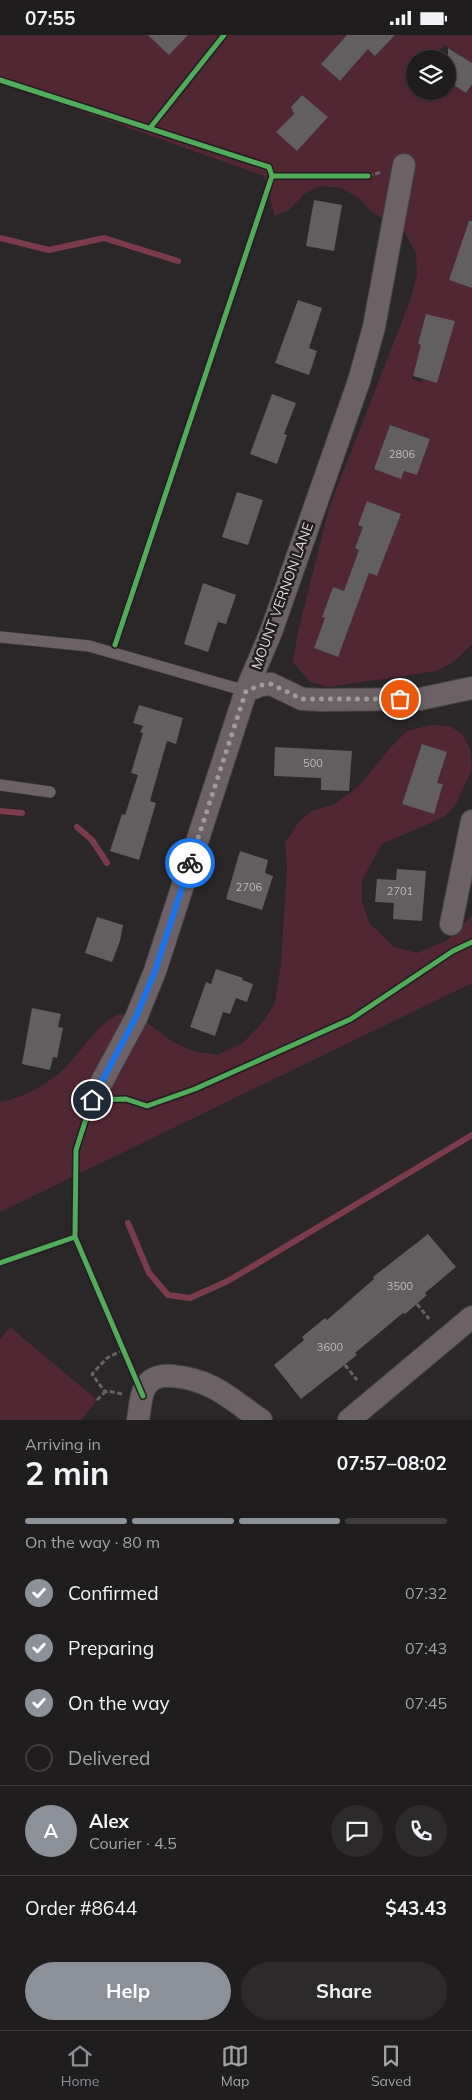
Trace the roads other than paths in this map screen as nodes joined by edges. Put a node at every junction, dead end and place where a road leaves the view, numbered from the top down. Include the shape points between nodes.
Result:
1 (404, 165) dead end
2 (0, 637) edge
3 (472, 688) edge
4 (246, 691) junction
5 (0, 785) edge
6 (50, 792) dead end
7 (472, 821) edge
8 (451, 924) dead end
9 (92, 1100) dead end
10 (472, 1317) edge
11 (138, 1420) edge
12 (261, 1420) edge
13 (349, 1420) edge

1 - 4 street, MOUNT VERNON LANE via 374,327 359,381 271,632
2 - 4 lane via 89,646
3 - 4 street via 420,699 302,699 271,684
4 - 9 street, MOUNT VERNON LANE via 155,971 136,1017
5 - 6 lane
7 - 8 street
10 - 13 street
11 - 12 street via 145,1388 152,1379 168,1376 199,1380 212,1386

